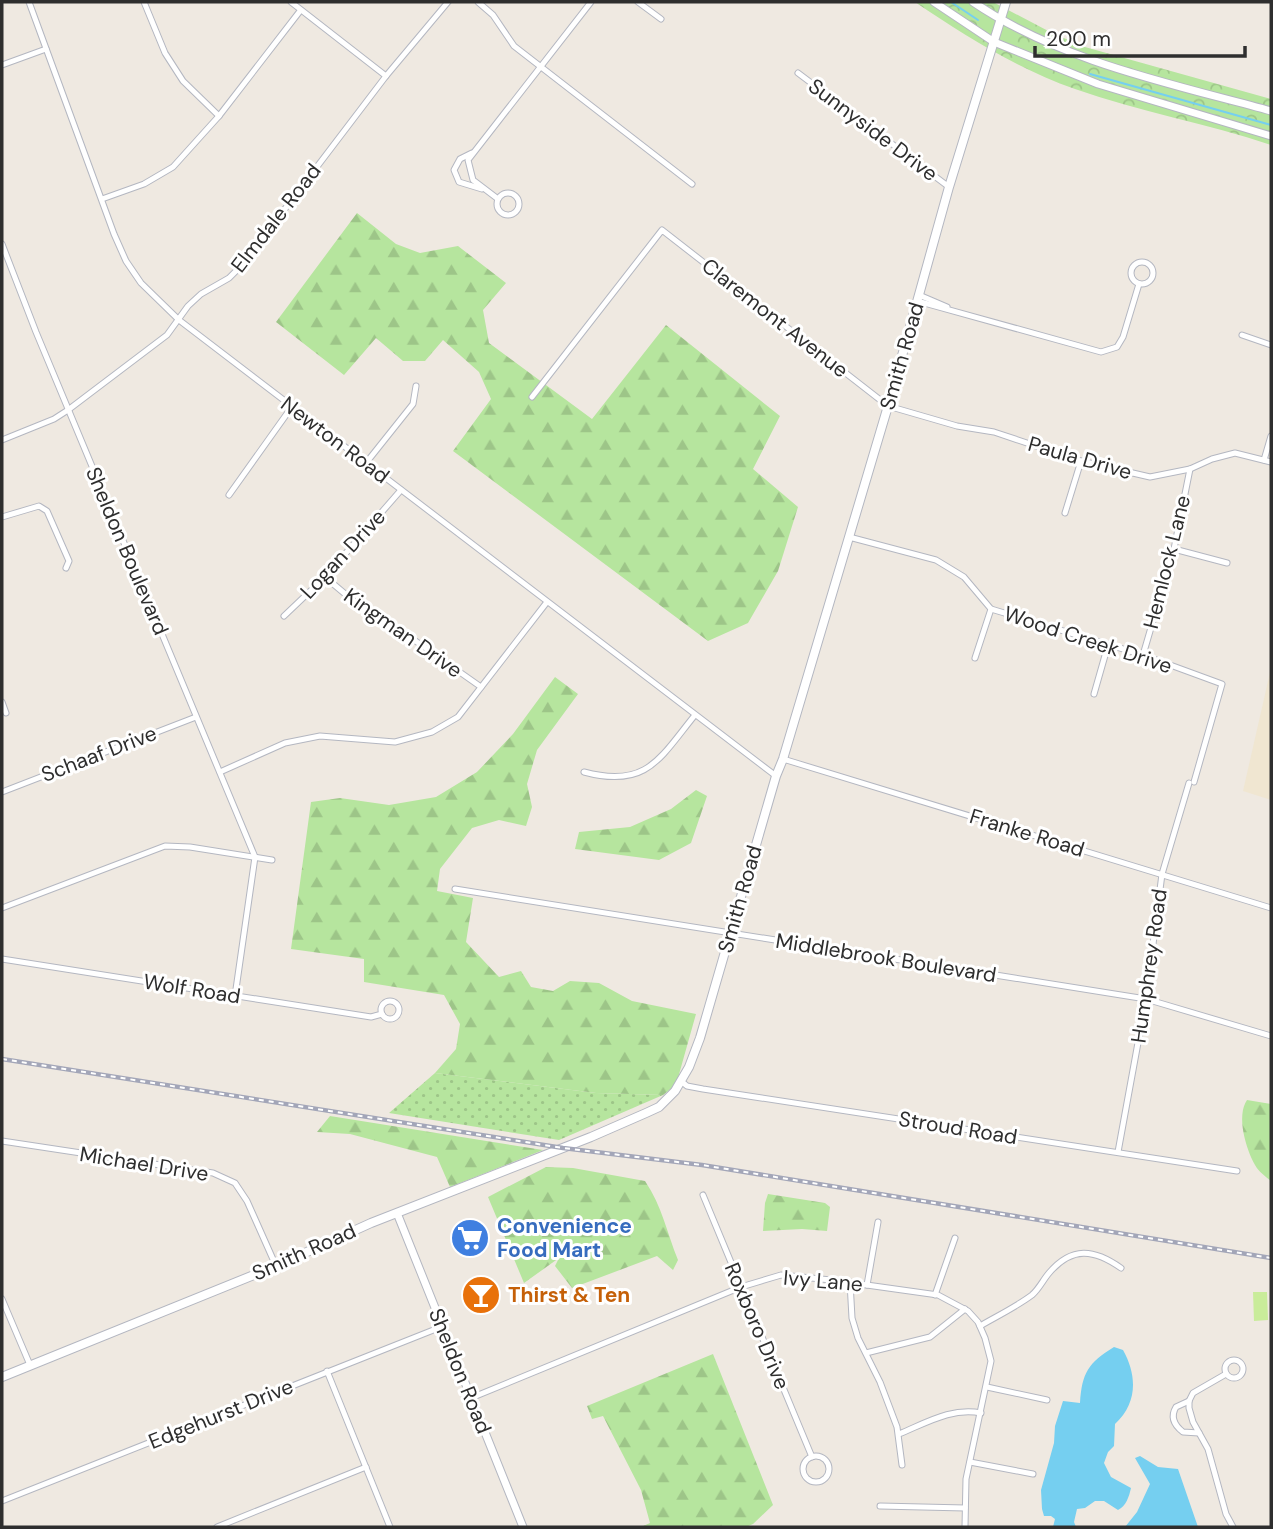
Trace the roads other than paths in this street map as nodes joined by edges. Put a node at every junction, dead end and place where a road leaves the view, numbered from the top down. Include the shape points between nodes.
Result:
1 (29, 2) edge
2 (144, 2) edge
3 (291, 2) edge
4 (448, 2) edge
5 (478, 2) edge
6 (591, 2) edge
7 (638, 2) edge
8 (934, 2) edge
9 (973, 2) edge
10 (1006, 2) edge
11 (300, 11) junction
12 (661, 19) dead end
13 (1000, 20) junction
14 (994, 41) junction
15 (46, 49) junction
16 (2, 65) edge
17 (539, 66) junction
18 (798, 73) dead end
19 (386, 76) junction
20 (1271, 111) edge
21 (219, 116) junction
22 (1271, 136) edge
23 (472, 153) junction
24 (692, 184) dead end
25 (949, 187) junction
26 (487, 190) junction
27 (498, 198) junction
28 (102, 199) junction
29 (2, 244) edge
30 (1139, 284) junction
31 (918, 298) junction
32 (179, 320) junction
33 (1242, 335) dead end
34 (1271, 345) edge
35 (416, 386) dead end
36 (531, 397) dead end
37 (888, 406) junction
38 (291, 408) junction
39 (68, 410) junction
40 (1271, 436) edge
41 (2, 440) edge
42 (1264, 460) junction
43 (1081, 461) junction
44 (1271, 462) edge
45 (366, 463) junction
46 (1190, 469) junction
47 (401, 490) junction
48 (229, 495) dead end
49 (1065, 513) dead end
50 (2, 517) edge
51 (849, 537) junction
52 (1174, 548) junction
53 (1227, 563) dead end
54 (66, 568) dead end
55 (326, 577) junction
56 (547, 602) junction
57 (991, 609) junction
58 (284, 616) dead end
59 (1108, 645) junction
60 (1143, 655) junction
61 (975, 658) dead end
62 (1222, 684) joint
63 (481, 687) junction
64 (1094, 694) dead end
65 (2, 702) edge
66 (6, 713) dead end
67 (695, 715) junction
68 (195, 717) junction
69 (783, 759) junction
70 (220, 772) junction
71 (584, 772) dead end
72 (776, 775) junction
73 (2, 792) edge
74 (255, 857) junction
75 (272, 860) dead end
76 (1162, 874) junction
77 (455, 889) dead end
78 (2, 908) edge
79 (1271, 908) edge
80 (730, 933) junction
81 (2, 959) edge
82 (235, 996) junction
83 (1146, 999) junction
84 (382, 1014) dead end
85 (1271, 1036) edge
86 (681, 1081) junction
87 (2, 1142) edge
88 (1118, 1152) junction
89 (1237, 1171) dead end
90 (703, 1195) dead end
91 (397, 1213) junction
92 (878, 1222) dead end
93 (956, 1238) dead end
94 (276, 1266) junction
95 (1121, 1268) dead end
96 (850, 1282) junction
97 (867, 1285) junction
98 (741, 1287) junction
99 (935, 1295) junction
100 (2, 1299) edge
101 (965, 1309) junction
102 (980, 1326) junction
103 (441, 1327) junction
104 (866, 1353) junction
105 (30, 1365) junction
106 (327, 1371) junction
107 (1226, 1374) dead end
108 (2, 1377) edge
109 (987, 1387) junction
110 (471, 1398) junction
111 (1046, 1400) dead end
112 (1189, 1401) junction
113 (981, 1413) junction
114 (1199, 1433) junction
115 (899, 1434) junction
116 (812, 1457) junction
117 (970, 1462) junction
118 (902, 1465) dead end
119 (366, 1467) junction
120 (1032, 1474) dead end
121 (2, 1502) edge
122 (880, 1506) dead end
123 (965, 1508) junction
124 (217, 1527) edge
125 (390, 1527) edge
126 (523, 1527) edge
127 (965, 1527) edge
128 (1233, 1527) edge

1 - 15 street, Newton Road
2 - 21 street via 183,81
3 - 11 street
4 - 19 street, Elmdale Road
5 - 17 street via 514,46
6 - 17 street
7 - 12 street
8 - 14 street
9 - 13 street
10 - 13 main road, Smith Road
11 - 19 street
11 - 21 street
13 - 14 main road, Smith Road
13 - 20 street via 1080,57
14 - 22 street via 1098,84
14 - 25 main road, Smith Road
15 - 16 street
15 - 28 street, Newton Road
17 - 23 street
17 - 24 street
18 - 25 street, Sunnyside Drive
19 - 32 street, Elmdale Road via 243,264 188,306
21 - 28 street via 173,167 144,184
23 - 26 street via 468,169 473,180
23 - 26 street via 460,159 454,170 459,182
25 - 31 main road, Smith Road
26 - 27 street
27 - 27 street via 502,214 511,215 518,209 513,194
28 - 32 street, Newton Road via 126,261 141,283
29 - 39 street, Sheldon Boulevard
30 - 30 street via 1149,282 1153,275 1143,262 1130,272
30 - 31 street via 1123,337 1117,347 1101,352
31 - 37 main road, Smith Road
32 - 38 street, Newton Road
32 - 39 street, Elmdale Road via 167,335
33 - 34 street
35 - 45 street via 413,404
36 - 37 street, Claremont Avenue via 662,230
37 - 43 street, Paula Drive via 994,432
37 - 51 main road, Smith Road
38 - 45 street, Newton Road
38 - 48 street
39 - 41 street, Elmdale Road
39 - 68 street, Sheldon Boulevard
40 - 42 street
42 - 44 street, Paula Drive
42 - 46 street, Paula Drive via 1235,453
43 - 46 street, Paula Drive via 1150,477
43 - 49 street
45 - 47 street, Newton Road
46 - 52 street, Hemlock Lane
47 - 55 street, Logan Drive
47 - 56 street, Newton Road
50 - 54 street via 39,506 47,511 69,561
51 - 57 street, Wood Creek Drive via 936,560 964,577
51 - 69 main road, Smith Road
52 - 53 street
52 - 60 street, Hemlock Lane
55 - 58 street, Logan Drive
55 - 63 street, Kingman Drive via 363,609
56 - 63 street
56 - 67 street, Newton Road
57 - 59 street, Wood Creek Drive
57 - 61 street
59 - 60 street, Wood Creek Drive
59 - 64 street
60 - 62 street, Wood Creek Drive
62 - 76 street, Humphrey Road
63 - 70 street via 458,717 432,732 395,743 320,736 285,743
65 - 66 street
67 - 71 street via 652,766 608,779
67 - 72 street, Newton Road
68 - 70 street, Sheldon Boulevard
68 - 73 street, Schaaf Drive
69 - 72 main road, Smith Road
69 - 76 street, Franke Road
70 - 74 street, Sheldon Boulevard
72 - 80 main road, Smith Road
74 - 75 street
74 - 78 street via 178,845 158,847
74 - 82 street
76 - 79 street, Franke Road
76 - 83 street, Humphrey Road
77 - 80 street, Middlebrook Boulevard
80 - 83 street, Middlebrook Boulevard
80 - 86 main road, Smith Road via 699,1040
81 - 82 street, Wolf Road
82 - 84 street, Wolf Road via 371,1017
83 - 85 street, Middlebrook Boulevard
83 - 88 street, Humphrey Road
86 - 88 street, Stroud Road via 703,1089
86 - 91 main road, Smith Road via 666,1100 646,1113
87 - 94 street, Michael Drive via 213,1173 235,1183
88 - 89 street, Stroud Road
90 - 98 street, Roxboro Drive
91 - 94 main road, Smith Road
91 - 103 street, Sheldon Road
92 - 97 street
93 - 99 street
94 - 105 main road, Smith Road
95 - 102 street via 1093,1253 1069,1256 1035,1292
96 - 97 street, Ivy Lane
96 - 98 street, Ivy Lane via 781,1275
96 - 104 street via 852,1318
97 - 99 street, Ivy Lane
98 - 110 street, Ivy Lane
98 - 116 street, Roxboro Drive
99 - 101 street, Ivy Lane
100 - 105 street
101 - 102 street, Ivy Lane
101 - 104 street via 930,1337
102 - 109 street, Ivy Lane via 991,1361
103 - 106 street, Edgehurst Drive
103 - 110 street, Sheldon Road
104 - 115 street
105 - 108 main road, Smith Road
106 - 119 street
106 - 121 street, Edgehurst Drive
107 - 112 street
109 - 111 street
109 - 113 street, Ivy Lane
110 - 126 street, Sheldon Road
112 - 114 street via 1190,1416
112 - 114 street via 1176,1407 1174,1422 1183,1432
113 - 115 street via 943,1415
113 - 117 street, Ivy Lane
114 - 128 street
115 - 118 street
116 - 116 street, Roxboro Drive via 803,1466 804,1474 810,1481 822,1481 829,1470 827,1462
117 - 120 street
117 - 123 street, Ivy Lane
119 - 124 street
119 - 125 street
122 - 123 street
123 - 127 street, Ivy Lane

